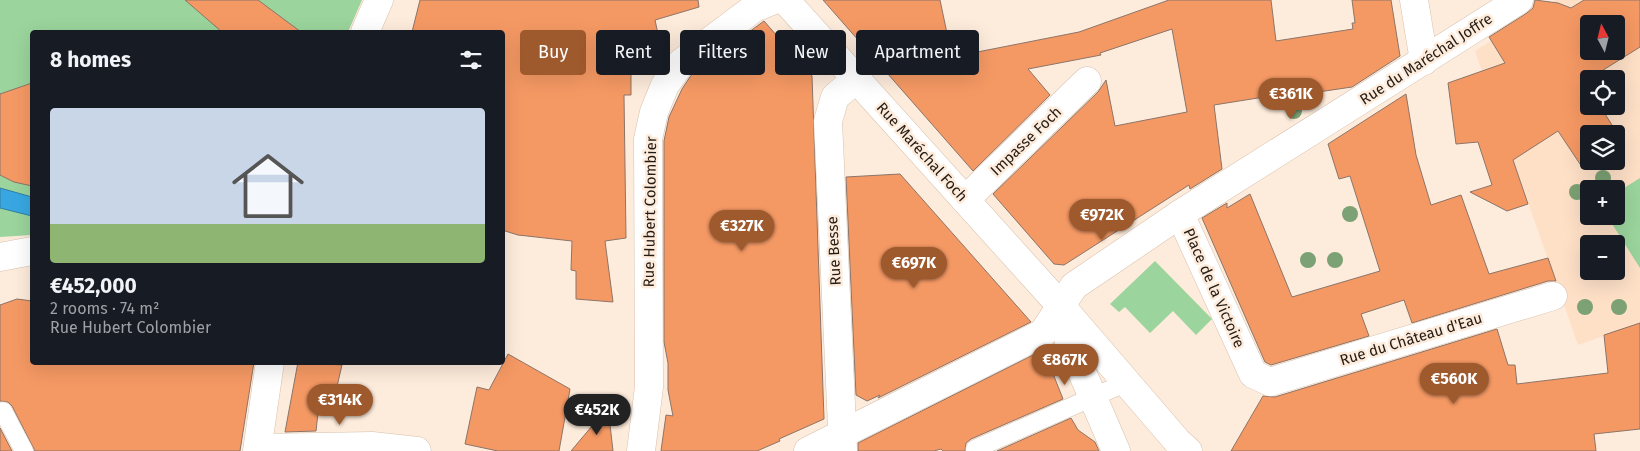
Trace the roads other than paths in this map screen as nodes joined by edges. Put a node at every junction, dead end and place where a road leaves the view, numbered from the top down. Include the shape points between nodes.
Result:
1 (378, 0) edge
2 (774, 0) edge
3 (785, 0) edge
4 (1414, 0) edge
5 (1519, 0) edge
6 (366, 30) edge
7 (1424, 61) junction
8 (856, 79) junction
9 (1087, 81) dead end
10 (965, 200) junction
11 (1180, 214) junction
12 (30, 251) edge
13 (0, 257) edge
14 (1553, 296) dead end
15 (1060, 305) junction
16 (270, 365) edge
17 (1270, 382) joint
18 (1125, 383) junction
19 (1093, 397) junction
20 (3, 411) dead end
21 (843, 442) edge
22 (1182, 446) edge
23 (257, 449) edge
24 (975, 449) dead end
25 (24, 451) edge
26 (417, 451) edge
27 (642, 451) edge
28 (808, 451) edge
29 (1116, 451) edge

1 - 6 street
2 - 27 street, Rue Hubert Colombier via 754,8 681,63 665,85 654,112 648,139 649,387
3 - 8 street, Rue Maréchal Foch
4 - 7 street
5 - 7 street, Rue du Maréchal Joffre
7 - 11 street, Rue du Maréchal Joffre
8 - 10 street, Rue Maréchal Foch
8 - 21 street, Rue Besse via 835,97 828,121
9 - 10 street, Impasse Foch
10 - 15 street, Rue Maréchal Foch
11 - 15 street, Place de la Victoire via 1074,286
11 - 17 street, Place de la Victoire via 1253,374
12 - 13 street
14 - 17 street, Rue du Château d'Eau
15 - 18 street
15 - 19 street via 1069,342
15 - 21 street, Place de la Victoire via 1043,332
16 - 23 street
18 - 19 lane
18 - 22 street
19 - 24 lane
19 - 29 street
20 - 25 lane
21 - 28 street, Place de la Victoire
23 - 26 street via 372,446

